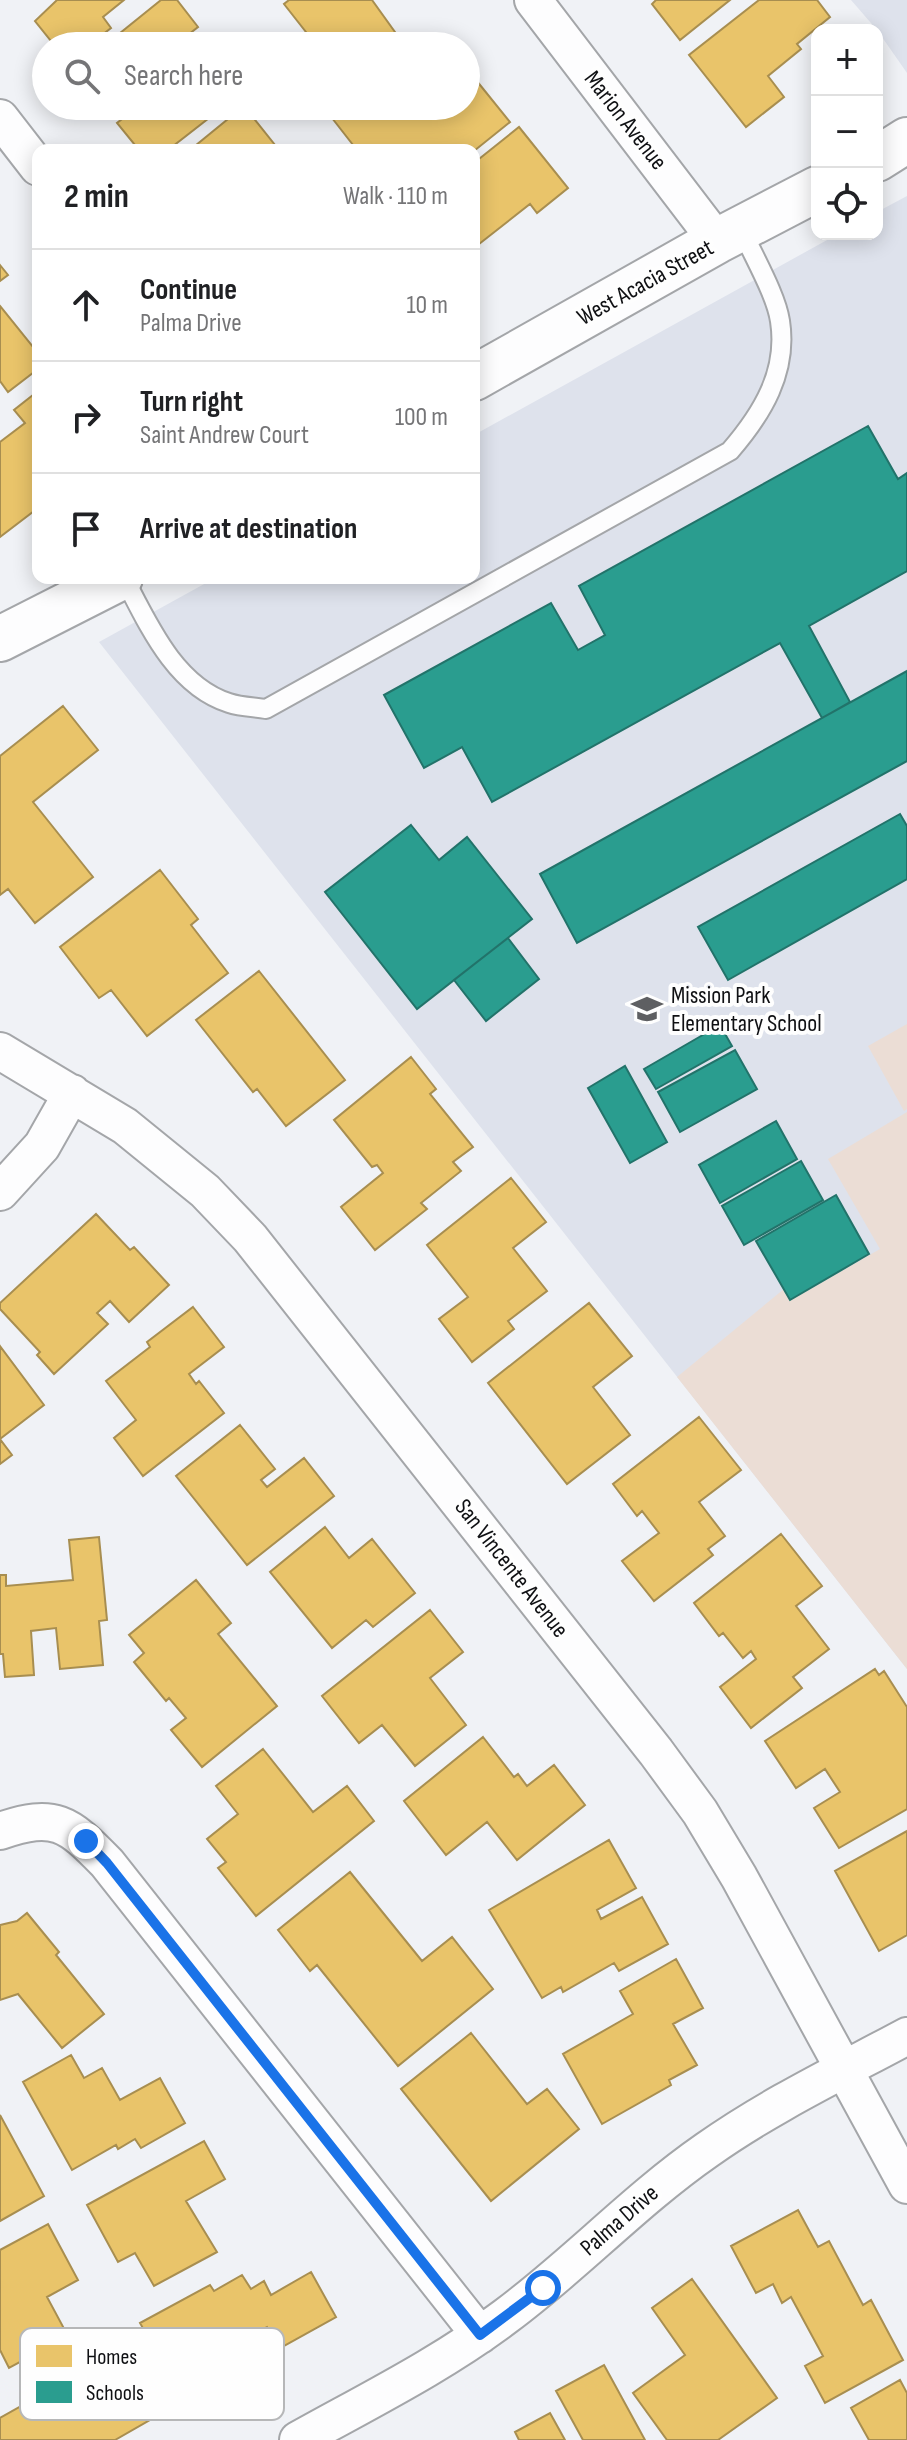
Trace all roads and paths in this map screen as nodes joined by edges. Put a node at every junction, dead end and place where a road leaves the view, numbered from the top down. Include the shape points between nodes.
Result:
1 (533, 0) edge
2 (0, 118) edge
3 (907, 140) edge
4 (883, 155) edge
5 (32, 159) edge
6 (811, 192) edge
7 (729, 234) junction
8 (480, 375) edge
9 (110, 584) edge
10 (126, 584) edge
11 (0, 639) edge
12 (0, 1051) edge
13 (72, 1093) junction
14 (0, 1192) edge
15 (0, 1831) edge
16 (907, 2036) edge
17 (843, 2071) junction
18 (907, 2185) edge
19 (480, 2335) junction
20 (298, 2440) edge

1 - 7 street, Marion Avenue
2 - 5 street
3 - 4 street
6 - 7 street, West Acacia Street
7 - 8 street, West Acacia Street
7 - 10 lane via 780,319 781,354 760,413 730,451 266,709 229,703 181,671
9 - 11 street
12 - 13 street, San Vincente Avenue
13 - 14 street via 42,1146
13 - 17 street, San Vincente Avenue via 125,1126 205,1191 250,1238 383,1405 700,1812
15 - 19 street via 44,1819 57,1821 107,1863
16 - 17 street, Palma Drive
17 - 18 street, San Vincente Avenue
17 - 19 street, Palma Drive via 673,2174 543,2288
19 - 20 street, Palma Drive

